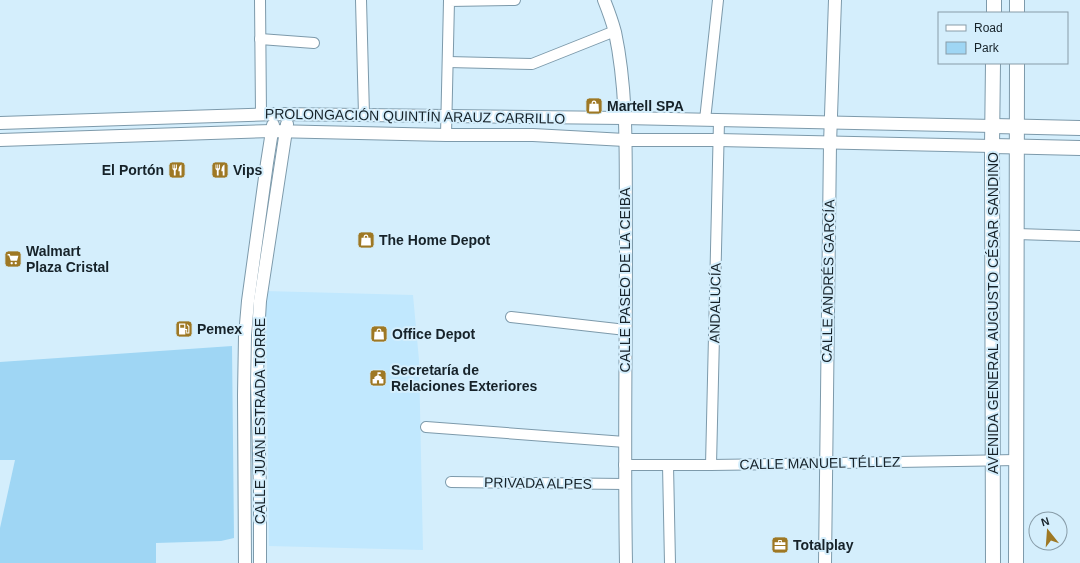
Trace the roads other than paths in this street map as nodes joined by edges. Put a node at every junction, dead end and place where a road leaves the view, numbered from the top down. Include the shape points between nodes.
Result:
1 (260, 0) edge
2 (361, 0) edge
3 (515, 0) edge
4 (604, 0) edge
5 (718, 0) edge
6 (835, 0) edge
7 (994, 0) edge
8 (1017, 0) edge
9 (994, 12) edge
10 (1017, 12) edge
11 (615, 31) junction
12 (260, 39) junction
13 (314, 43) dead end
14 (448, 62) junction
15 (994, 64) edge
16 (1018, 64) edge
17 (260, 114) junction
18 (282, 114) junction
19 (364, 115) junction
20 (448, 116) junction
21 (164, 118) junction
22 (624, 118) junction
23 (705, 120) junction
24 (719, 120) junction
25 (0, 123) edge
26 (830, 123) junction
27 (993, 126) junction
28 (1018, 127) junction
29 (1080, 128) edge
30 (272, 131) junction
31 (286, 131) junction
32 (164, 135) junction
33 (446, 135) junction
34 (0, 140) edge
35 (625, 140) junction
36 (718, 140) junction
37 (830, 144) junction
38 (992, 146) junction
39 (1017, 147) junction
40 (1080, 148) edge
41 (1017, 234) junction
42 (1080, 236) edge
43 (511, 317) dead end
44 (626, 330) junction
45 (426, 427) dead end
46 (625, 442) junction
47 (1017, 460) junction
48 (993, 461) junction
49 (826, 463) junction
50 (624, 465) junction
51 (668, 465) junction
52 (711, 465) junction
53 (451, 482) dead end
54 (625, 484) junction
55 (245, 563) edge
56 (260, 563) edge
57 (626, 563) edge
58 (670, 563) edge
59 (825, 563) edge
60 (993, 563) edge
61 (1016, 563) edge

1 - 12 street
2 - 19 street
3 - 14 street via 449,1
4 - 11 street, CALLE PASEO DE LA CEIBA
5 - 23 street
6 - 26 street, CALLE ANDRÉS GARCÍA
7 - 9 main road
8 - 10 main road
11 - 14 street via 532,64
11 - 22 street, CALLE PASEO DE LA CEIBA
12 - 13 street
12 - 17 street
14 - 20 street
15 - 27 main road, AVENIDA GENERAL AUGUSTO CÉSAR SANDINO
16 - 28 main road, AVENIDA GENERAL AUGUSTO CÉSAR SANDINO
17 - 18 street, PROLONGACIÓN QUINTÍN ARAUZ CARRILLO
17 - 21 street, PROLONGACIÓN QUINTÍN ARAUZ CARRILLO
18 - 19 street, PROLONGACIÓN QUINTÍN ARAUZ CARRILLO
18 - 30 street, CALLE JUAN ESTRADA TORRE
18 - 31 street, CALLE JUAN ESTRADA TORRE
19 - 20 street, PROLONGACIÓN QUINTÍN ARAUZ CARRILLO
20 - 22 street, PROLONGACIÓN QUINTÍN ARAUZ CARRILLO
20 - 33 street
21 - 25 street, PROLONGACIÓN QUINTÍN ARAUZ CARRILLO
21 - 32 street
22 - 23 street, PROLONGACIÓN QUINTÍN ARAUZ CARRILLO
22 - 35 street, CALLE PASEO DE LA CEIBA
23 - 24 street, PROLONGACIÓN QUINTÍN ARAUZ CARRILLO
24 - 26 street, PROLONGACIÓN QUINTÍN ARAUZ CARRILLO
24 - 36 street, ANDALUCÍA
26 - 27 street, PROLONGACIÓN QUINTÍN ARAUZ CARRILLO
26 - 37 street, CALLE ANDRÉS GARCÍA
27 - 28 main road
27 - 38 main road, AVENIDA GENERAL AUGUSTO CÉSAR SANDINO
28 - 29 main road
28 - 39 main road, AVENIDA GENERAL AUGUSTO CÉSAR SANDINO
30 - 31 street, PROLONGACIÓN QUINTÍN ARAUZ CARRILLO
30 - 32 street, PROLONGACIÓN QUINTÍN ARAUZ CARRILLO
30 - 55 street, CALLE JUAN ESTRADA TORRE via 245,336
31 - 33 street, PROLONGACIÓN QUINTÍN ARAUZ CARRILLO
31 - 56 street, CALLE JUAN ESTRADA TORRE via 258,334
32 - 34 street, PROLONGACIÓN QUINTÍN ARAUZ CARRILLO
33 - 35 street, PROLONGACIÓN QUINTÍN ARAUZ CARRILLO via 533,135
35 - 36 street, PROLONGACIÓN QUINTÍN ARAUZ CARRILLO
35 - 44 street, CALLE PASEO DE LA CEIBA
36 - 37 street, PROLONGACIÓN QUINTÍN ARAUZ CARRILLO
36 - 52 street, ANDALUCÍA
37 - 38 street, PROLONGACIÓN QUINTÍN ARAUZ CARRILLO
37 - 49 street, CALLE ANDRÉS GARCÍA
38 - 39 main road
38 - 48 main road, AVENIDA GENERAL AUGUSTO CÉSAR SANDINO
39 - 40 main road
39 - 41 main road, AVENIDA GENERAL AUGUSTO CÉSAR SANDINO
41 - 42 street
41 - 47 main road, AVENIDA GENERAL AUGUSTO CÉSAR SANDINO
43 - 44 street
44 - 46 street, CALLE PASEO DE LA CEIBA
45 - 46 street
46 - 50 street, CALLE PASEO DE LA CEIBA
47 - 48 street, CALLE MANUEL TÉLLEZ
47 - 61 main road, AVENIDA GENERAL AUGUSTO CÉSAR SANDINO
48 - 49 street, CALLE MANUEL TÉLLEZ
48 - 60 main road, AVENIDA GENERAL AUGUSTO CÉSAR SANDINO
49 - 52 street, CALLE MANUEL TÉLLEZ
49 - 59 street, CALLE ANDRÉS GARCÍA
50 - 51 street, CALLE MANUEL TÉLLEZ
50 - 54 street, CALLE PASEO DE LA CEIBA
51 - 52 street, CALLE MANUEL TÉLLEZ
51 - 58 street
53 - 54 street, PRIVADA ALPES
54 - 57 street, CALLE PASEO DE LA CEIBA

